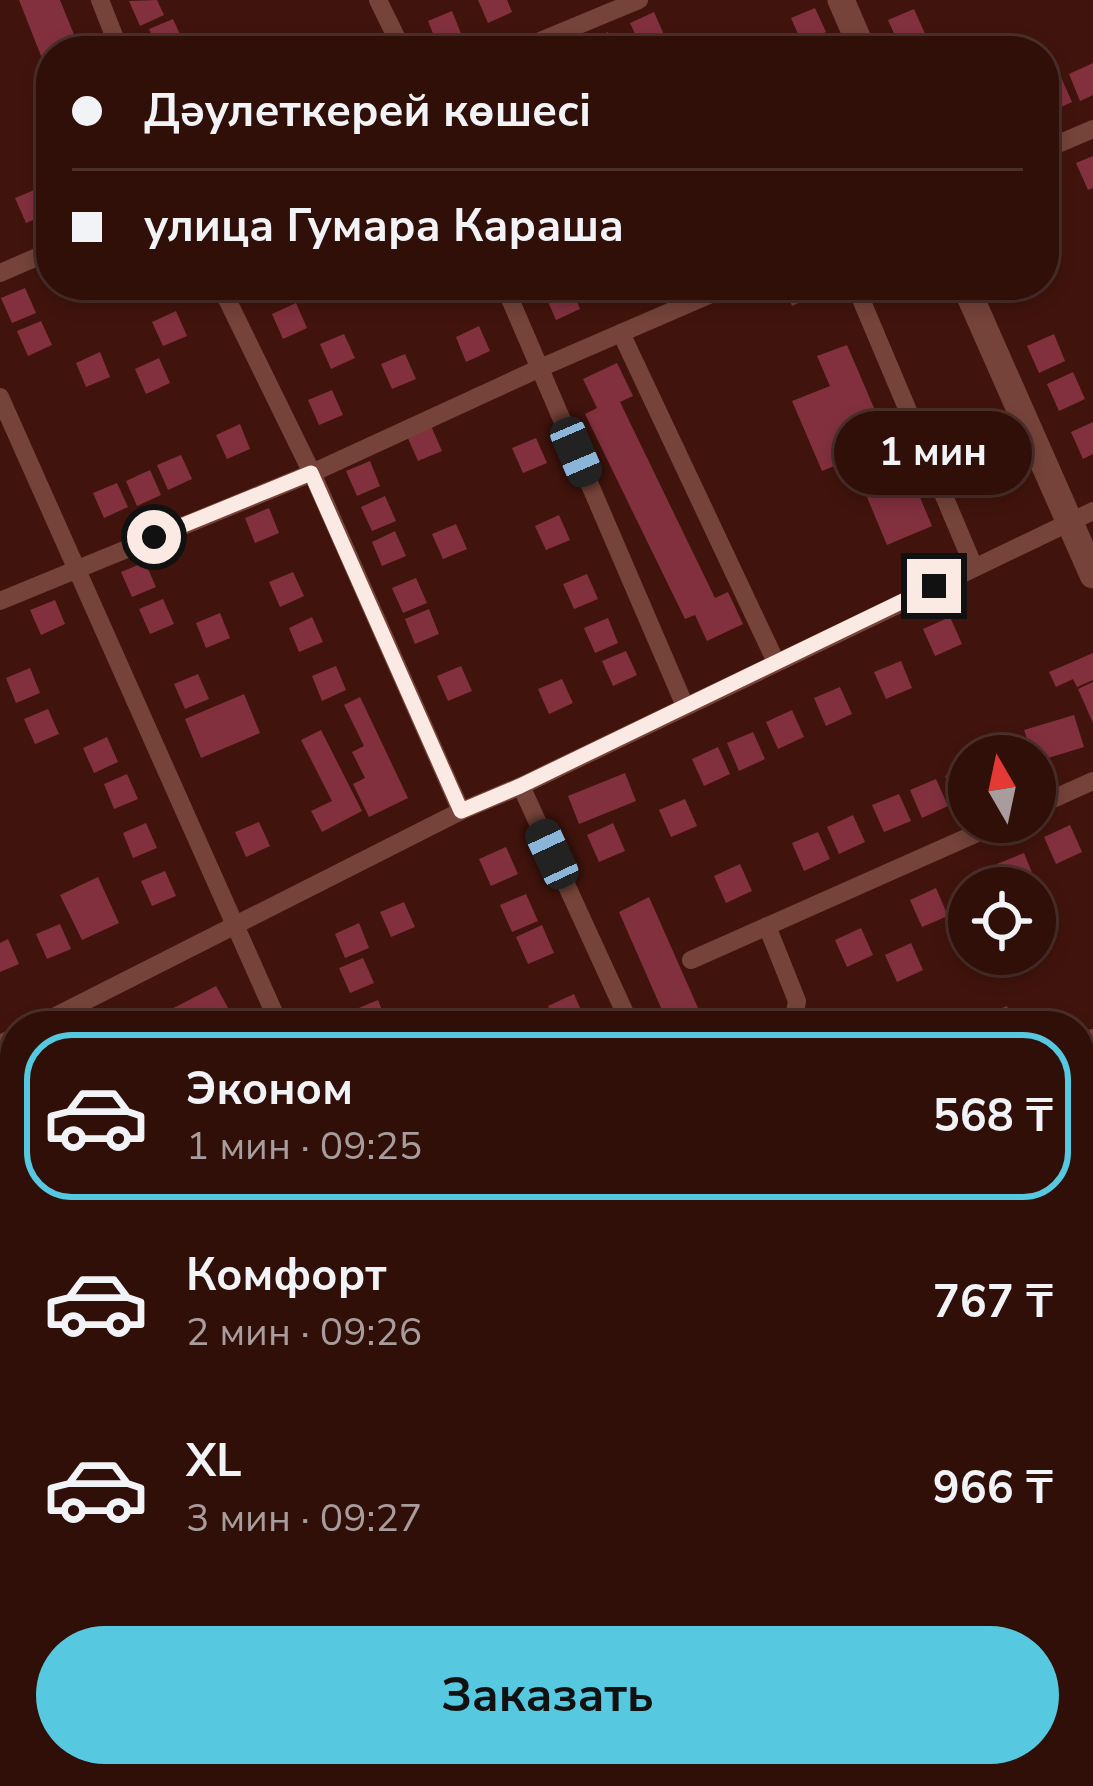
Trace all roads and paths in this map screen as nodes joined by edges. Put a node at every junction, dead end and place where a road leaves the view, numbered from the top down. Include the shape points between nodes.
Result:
1 (100, 0) edge
2 (378, 0) edge
3 (639, 0) edge
4 (841, 0) edge
5 (115, 36) edge
6 (396, 36) edge
7 (552, 36) edge
8 (857, 36) edge
9 (1093, 129) edge
10 (1059, 144) edge
11 (36, 257) edge
12 (0, 273) edge
13 (227, 300) edge
14 (511, 300) edge
15 (697, 300) edge
16 (861, 300) edge
17 (973, 300) edge
18 (621, 333) junction
19 (540, 368) junction
20 (0, 397) edge
21 (311, 473) junction
22 (1081, 516) edge
23 (974, 567) junction
24 (76, 569) junction
25 (1093, 575) edge
26 (0, 601) edge
27 (776, 662) junction
28 (685, 706) junction
29 (1093, 782) edge
30 (520, 786) junction
31 (1056, 798) edge
32 (461, 811) junction
33 (955, 843) edge
34 (235, 926) junction
35 (767, 926) junction
36 (692, 960) dead end
37 (66, 1011) edge
38 (273, 1011) edge
39 (624, 1011) edge
40 (795, 1011) edge

1 - 5 street
2 - 6 street
3 - 7 street
4 - 8 street
9 - 10 street
11 - 12 street
13 - 21 street
14 - 19 street
15 - 18 street
16 - 23 street
17 - 22 street
18 - 19 street
18 - 27 street
19 - 21 street
19 - 28 street
20 - 24 street
21 - 24 street
21 - 32 street
22 - 23 street
22 - 25 street
23 - 27 street
24 - 26 street
24 - 34 street
27 - 28 street
28 - 30 street
29 - 31 street
30 - 32 street
30 - 39 street
32 - 34 street
33 - 35 street
34 - 37 street
34 - 38 street
35 - 36 street
35 - 40 street

